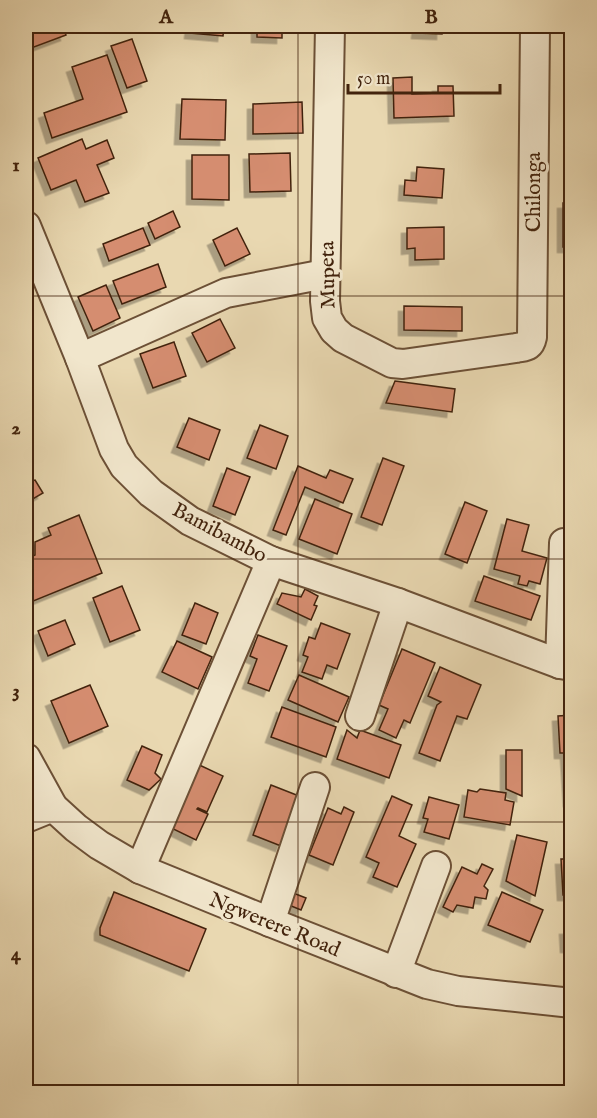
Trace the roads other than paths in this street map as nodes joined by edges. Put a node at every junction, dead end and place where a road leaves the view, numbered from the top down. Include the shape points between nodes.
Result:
1 (330, 26) edge
2 (535, 26) edge
3 (26, 226) edge
4 (325, 274) junction
5 (516, 348) joint
6 (80, 358) junction
7 (564, 543) dead end
8 (271, 561) junction
9 (398, 603) junction
10 (566, 665) edge
11 (360, 716) dead end
12 (26, 758) edge
13 (315, 787) dead end
14 (53, 807) junction
15 (26, 818) edge
16 (435, 866) dead end
17 (140, 869) junction
18 (270, 922) junction
19 (396, 973) junction
20 (572, 1003) edge

1 - 4 street, Mupeta
2 - 5 street, Chilonga via 532,336 527,346
3 - 6 street, Bamibambo
4 - 5 street, Mupeta via 327,318 334,330 343,339 392,363
4 - 6 street via 226,293
6 - 8 street, Bamibambo via 124,466 151,493 190,521
7 - 10 street
8 - 9 street, Bamibambo
8 - 17 street
9 - 10 street, Bamibambo
9 - 11 street
12 - 14 street, Ngwerere Road
13 - 18 street
14 - 15 street
14 - 17 street, Ngwerere Road via 99,845
16 - 19 street
17 - 18 street, Ngwerere Road
18 - 19 street, Ngwerere Road
19 - 20 street, Ngwerere Road via 458,991

